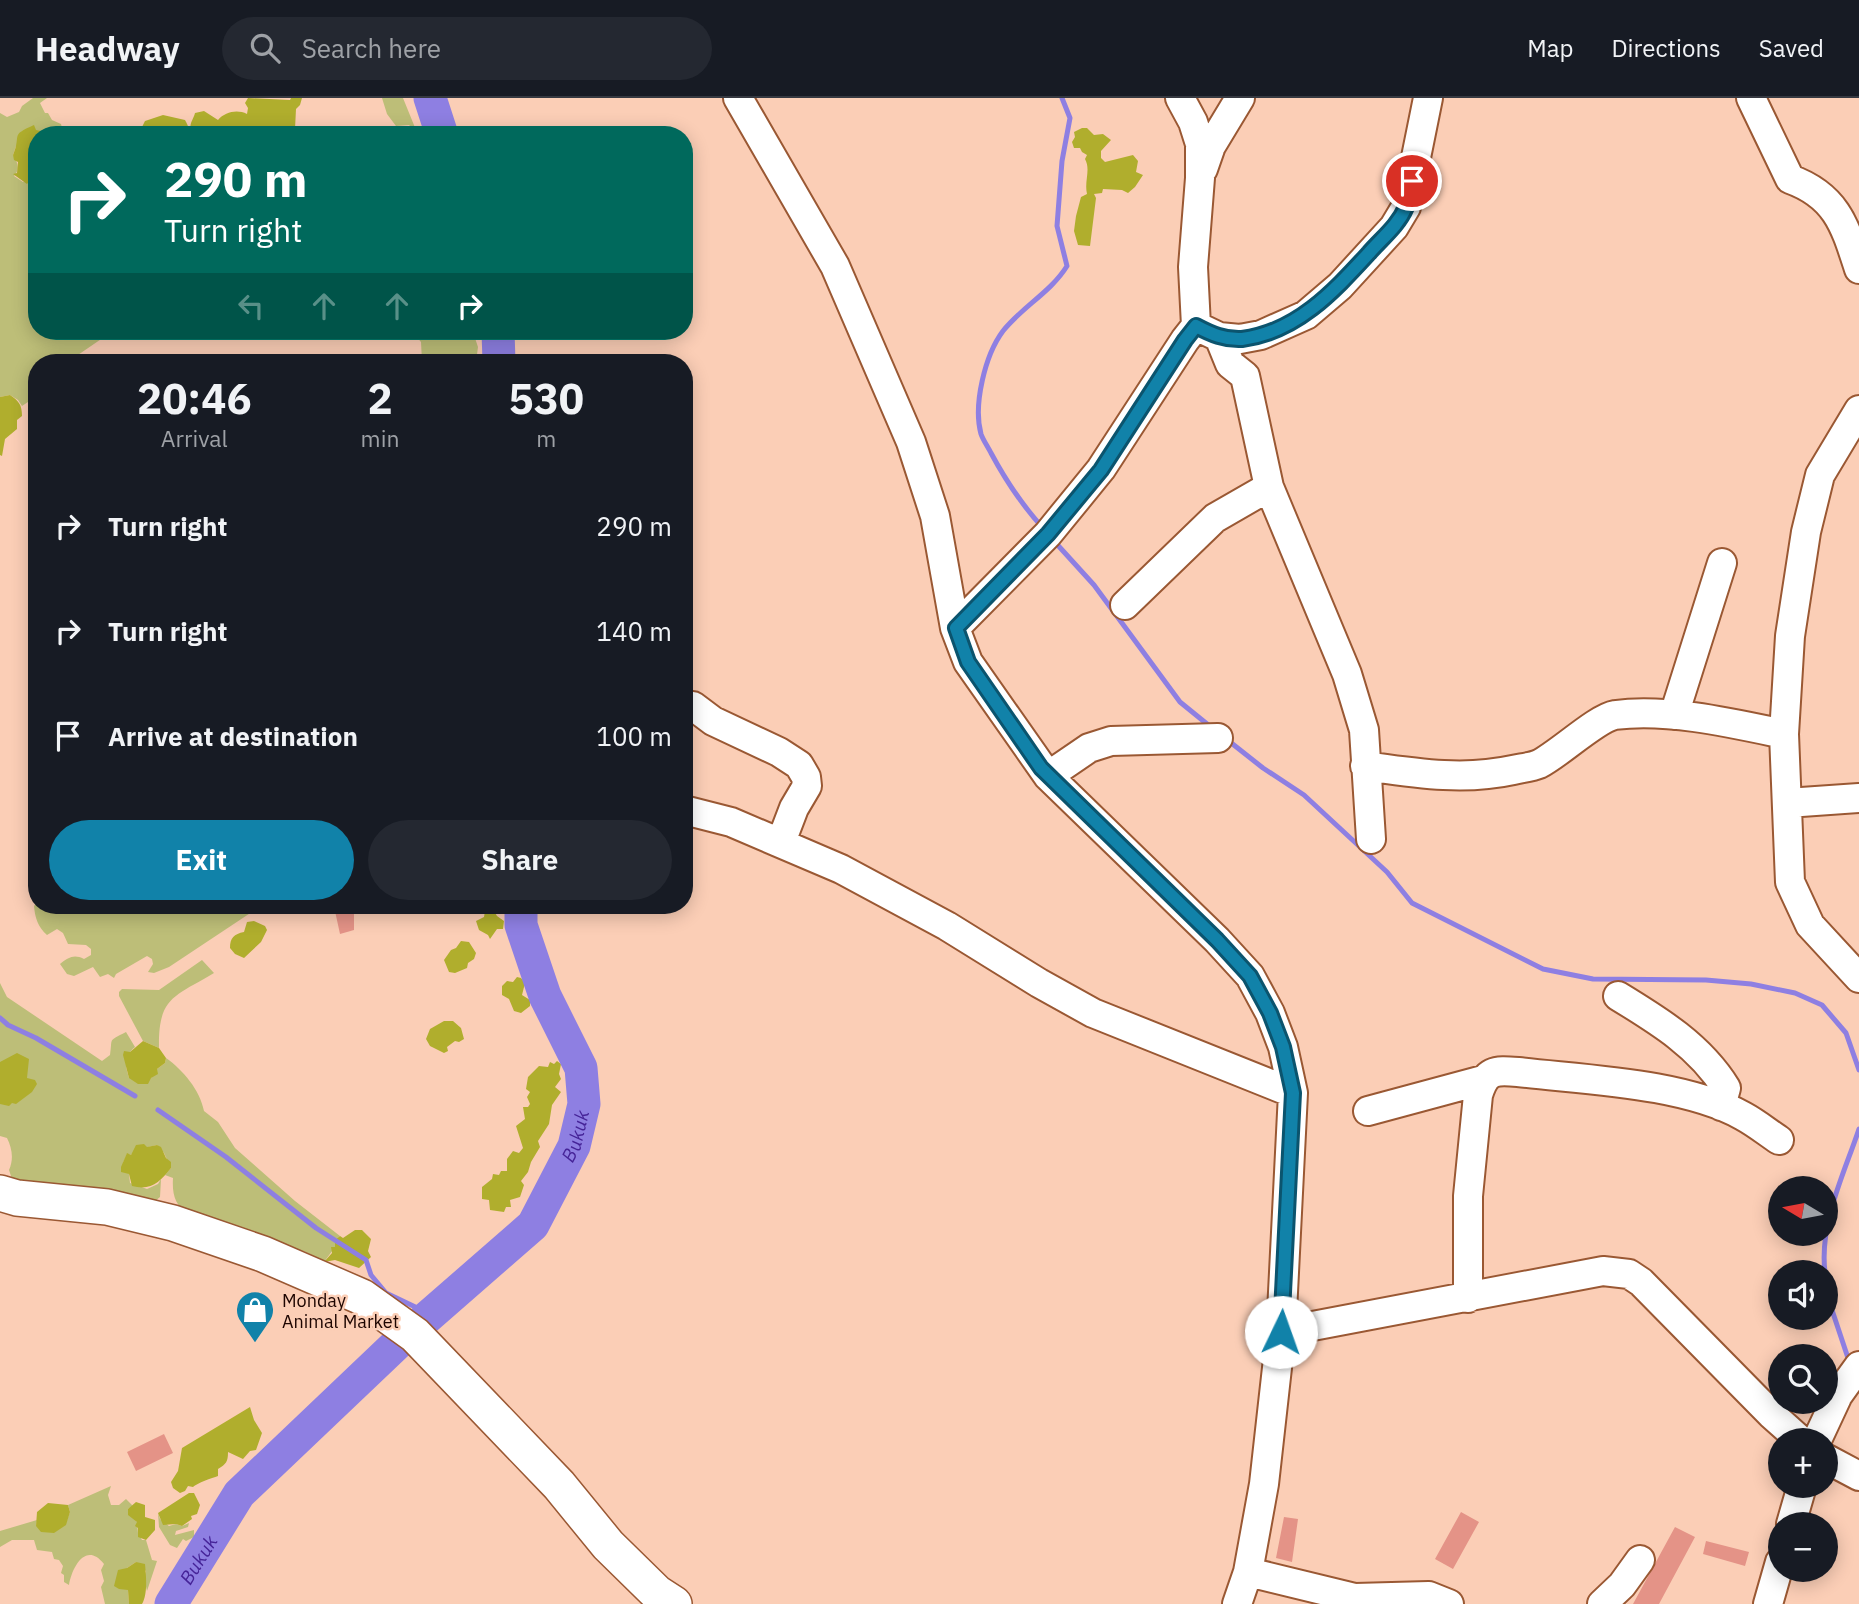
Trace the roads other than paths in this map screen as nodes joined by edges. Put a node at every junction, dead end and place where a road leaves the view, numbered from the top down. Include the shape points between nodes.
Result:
1 (738, 98) edge
2 (1180, 98) edge
3 (1240, 98) edge
4 (1428, 98) edge
5 (1751, 98) edge
6 (1200, 178) junction
7 (1859, 269) edge
8 (1208, 332) junction
9 (1261, 335) junction
10 (1245, 376) junction
11 (1859, 410) edge
12 (1269, 487) junction
13 (1722, 563) dead end
14 (1125, 605) dead end
15 (956, 628) junction
16 (693, 706) dead end
17 (1674, 715) junction
18 (1784, 734) junction
19 (1218, 738) dead end
20 (1365, 766) junction
21 (1048, 776) junction
22 (1859, 799) edge
23 (1787, 803) junction
24 (693, 812) edge
25 (1371, 839) dead end
26 (781, 842) junction
27 (1859, 978) edge
28 (1618, 996) dead end
29 (1483, 1080) junction
30 (1293, 1093) junction
31 (1721, 1106) junction
32 (1368, 1111) dead end
33 (1779, 1140) dead end
34 (0, 1193) edge
35 (1468, 1298) junction
36 (1281, 1332) junction
37 (1859, 1366) edge
38 (1787, 1428) edge
39 (1823, 1428) edge
40 (1838, 1465) edge
41 (1859, 1476) edge
42 (1640, 1560) dead end
43 (1248, 1572) junction
44 (1774, 1582) edge
45 (1354, 1601) edge
46 (674, 1604) edge
47 (1237, 1604) edge
48 (1449, 1604) edge
49 (1602, 1604) edge
50 (1768, 1604) edge

1 - 15 street via 835,266 911,442 935,516
2 - 6 street via 1200,144
3 - 6 street via 1211,146
4 - 9 street via 1406,206 1394,227 1340,286 1306,315
5 - 7 street via 1790,179 1837,211
6 - 8 street via 1193,267
8 - 9 street via 1240,339
8 - 10 street via 1230,364
8 - 15 street via 1185,340 1101,470 1048,534
9 - 10 street via 1247,358
10 - 12 street
11 - 18 street via 1820,475 1806,532 1790,636
12 - 14 street via 1215,518
12 - 20 street via 1348,674 1364,730
13 - 17 street
15 - 21 street via 968,662
16 - 26 street via 799,765 807,786
17 - 18 street
17 - 20 street via 1614,715 1537,765 1500,773 1465,777
18 - 23 street
19 - 21 street via 1111,741 1089,748
20 - 25 street
21 - 30 street via 1250,976 1283,1047
22 - 23 street
23 - 27 street via 1790,882 1810,925
24 - 26 street
26 - 30 street via 883,891 1093,1013
28 - 31 street via 1671,1028 1717,1073 1726,1088
29 - 31 street via 1500,1071 1518,1072 1664,1090
29 - 32 street
29 - 35 street via 1468,1196
30 - 36 street
31 - 33 street
34 - 46 main road via 107,1207 173,1223 263,1254 362,1297 415,1335 559,1485 608,1545
35 - 36 street
35 - 38 street via 1603,1271 1629,1274
36 - 43 street via 1264,1484
37 - 39 street
40 - 41 street
42 - 49 street
43 - 45 street
43 - 47 street
44 - 50 street
45 - 48 street via 1418,1595

